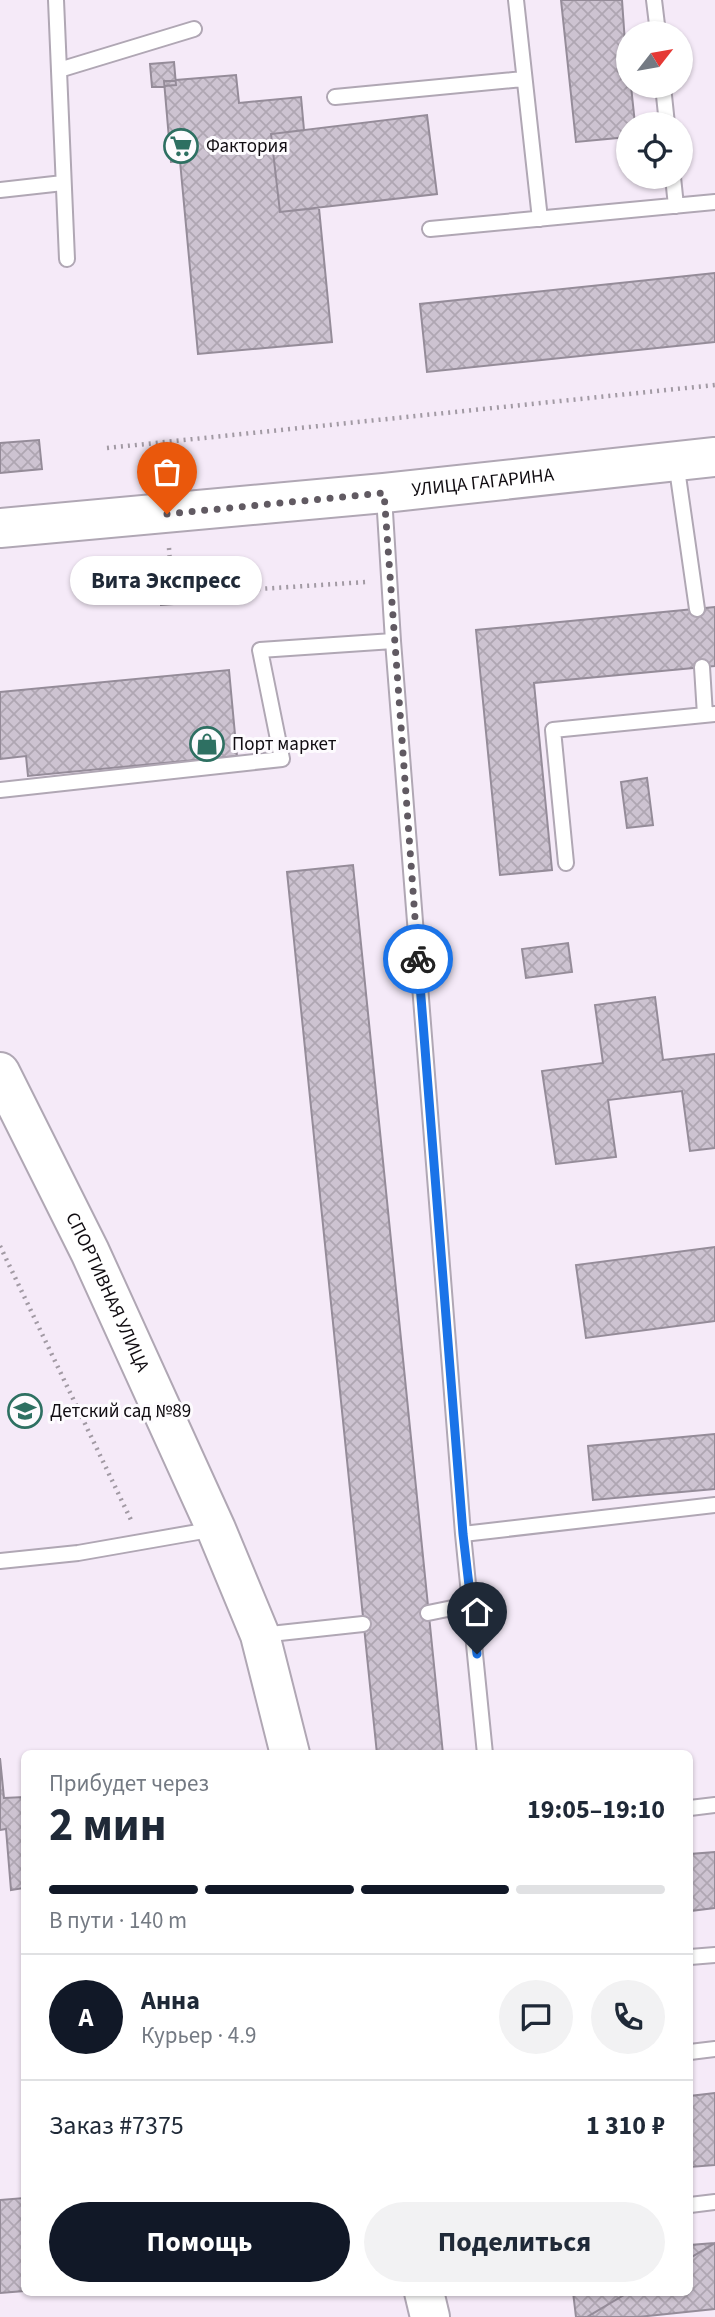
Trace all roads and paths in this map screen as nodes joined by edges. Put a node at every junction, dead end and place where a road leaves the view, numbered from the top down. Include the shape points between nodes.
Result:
1 (56, 0) edge
2 (516, 0) edge
3 (654, 0) edge
4 (657, 21) edge
5 (194, 29) dead end
6 (58, 70) junction
7 (523, 79) junction
8 (335, 97) dead end
9 (63, 183) junction
10 (674, 189) edge
11 (0, 190) edge
12 (715, 202) edge
13 (676, 206) junction
14 (540, 219) junction
15 (430, 229) dead end
16 (67, 259) dead end
17 (715, 385) edge
18 (107, 448) dead end
19 (715, 457) edge
20 (676, 461) junction
21 (384, 493) junction
22 (0, 528) edge
23 (170, 564) dead end
24 (389, 581) junction
25 (697, 609) dead end
26 (393, 641) junction
27 (702, 667) dead end
28 (710, 715) edge
29 (0, 790) edge
30 (566, 863) dead end
31 (0, 1072) edge
32 (0, 1246) edge
33 (715, 1505) edge
34 (216, 1529) junction
35 (463, 1534) junction
36 (141, 1542) junction
37 (0, 1560) edge
38 (472, 1604) junction
39 (428, 1613) dead end
40 (363, 1623) dead end
41 (260, 1635) junction
42 (289, 1750) edge
43 (485, 1750) edge
44 (715, 1805) edge
45 (693, 1808) edge
46 (715, 1955) edge
47 (693, 1957) edge
48 (715, 2049) edge
49 (693, 2052) edge
50 (715, 2202) edge
51 (693, 2205) edge
52 (425, 2296) edge
53 (430, 2317) edge

1 - 6 lane
2 - 7 lane
3 - 4 lane
5 - 6 lane
6 - 9 lane
7 - 8 lane
7 - 14 lane
9 - 11 lane
9 - 16 lane
10 - 13 lane
12 - 13 lane
13 - 14 lane
14 - 15 lane
17 - 18 path
19 - 20 street, УЛИЦА ГАГАРИНА
20 - 21 street, УЛИЦА ГАГАРИНА
20 - 25 lane
21 - 22 street, УЛИЦА ГАГАРИНА
21 - 24 lane
23 - 24 path via 238,563 244,590
24 - 26 lane
26 - 29 lane via 260,650 282,759
26 - 35 lane
27 - 28 lane
28 - 30 lane via 553,730
31 - 34 street, СПОРТИВНАЯ УЛИЦА via 90,1252
32 - 36 path
33 - 35 lane
34 - 36 lane
34 - 41 street, СПОРТИВНАЯ УЛИЦА
35 - 38 lane
36 - 37 lane
38 - 39 lane
38 - 43 lane
40 - 41 lane
41 - 42 street, СПОРТИВНАЯ УЛИЦА
44 - 45 lane
46 - 47 lane
48 - 49 lane
50 - 51 lane
52 - 53 street

